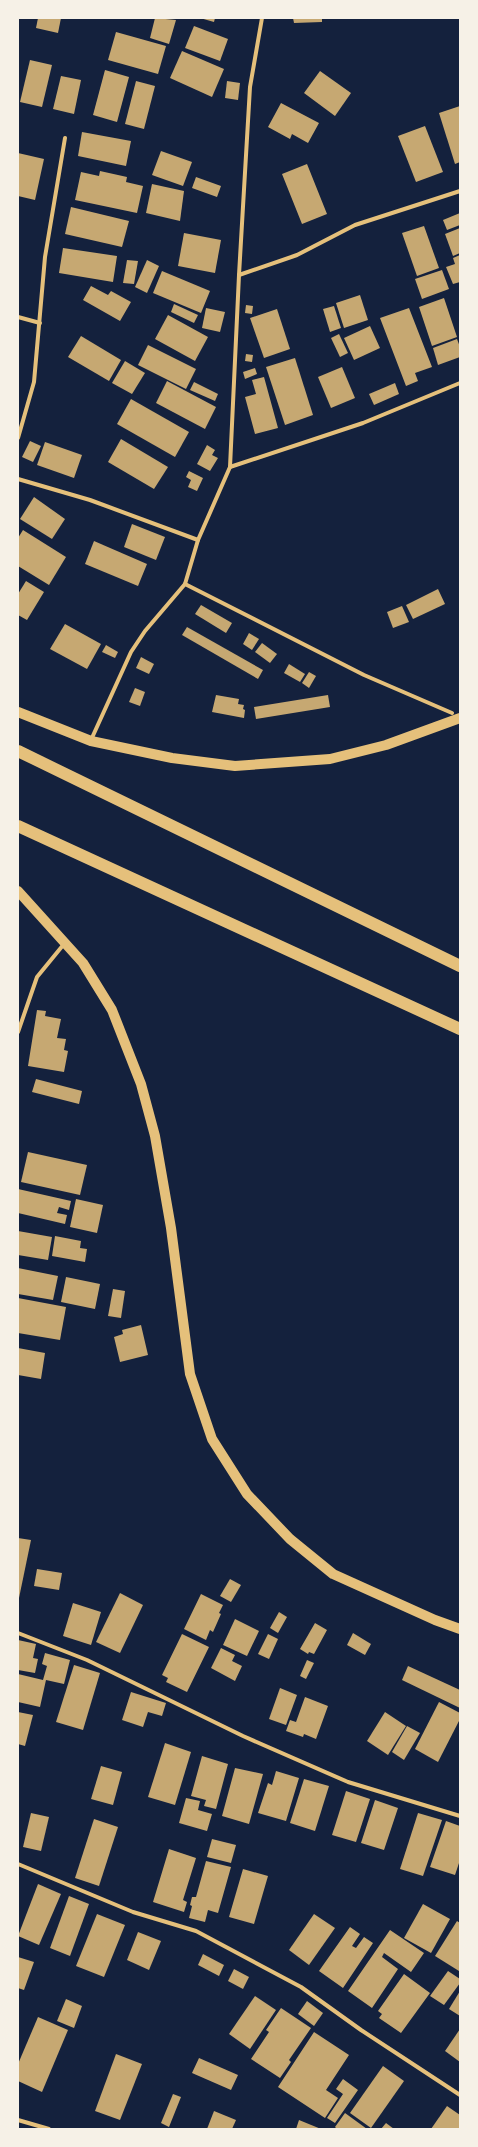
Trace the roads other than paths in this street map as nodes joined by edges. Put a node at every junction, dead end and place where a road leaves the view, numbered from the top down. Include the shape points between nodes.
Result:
1 (262, 18) edge
2 (65, 138) dead end
3 (460, 191) edge
4 (239, 275) junction
5 (18, 317) edge
6 (40, 323) junction
7 (460, 383) edge
8 (18, 438) edge
9 (230, 467) junction
10 (18, 480) edge
11 (198, 540) junction
12 (185, 584) junction
13 (18, 712) edge
14 (456, 715) edge
15 (91, 741) junction
16 (18, 751) edge
17 (18, 826) edge
18 (18, 891) edge
19 (66, 942) junction
20 (460, 966) edge
21 (460, 1029) edge
22 (18, 1032) edge
23 (460, 1629) edge
24 (18, 1633) edge
25 (460, 1816) edge
26 (18, 1864) edge
27 (460, 2095) edge
28 (18, 2120) edge
29 (49, 2129) edge

1 - 4 street via 250,87
2 - 6 street via 45,257
3 - 4 street via 355,225 297,255
4 - 9 street
5 - 6 street
6 - 8 street via 34,382
7 - 9 street via 363,422
9 - 11 street
10 - 11 street via 90,500
11 - 12 street
12 - 14 street via 364,675
12 - 15 street via 131,652
13 - 15 main road
14 - 15 main road via 386,745 330,759 236,766 172,758
16 - 20 highway
17 - 21 highway
18 - 19 main road
19 - 22 street via 37,976
19 - 23 main road via 83,963 112,1010 143,1091 155,1136 171,1228 190,1374 212,1439 247,1494 290,1539 333,1574
24 - 25 street via 87,1660 243,1736 348,1782
26 - 27 street via 133,1912 196,1931 301,1988
28 - 29 street

